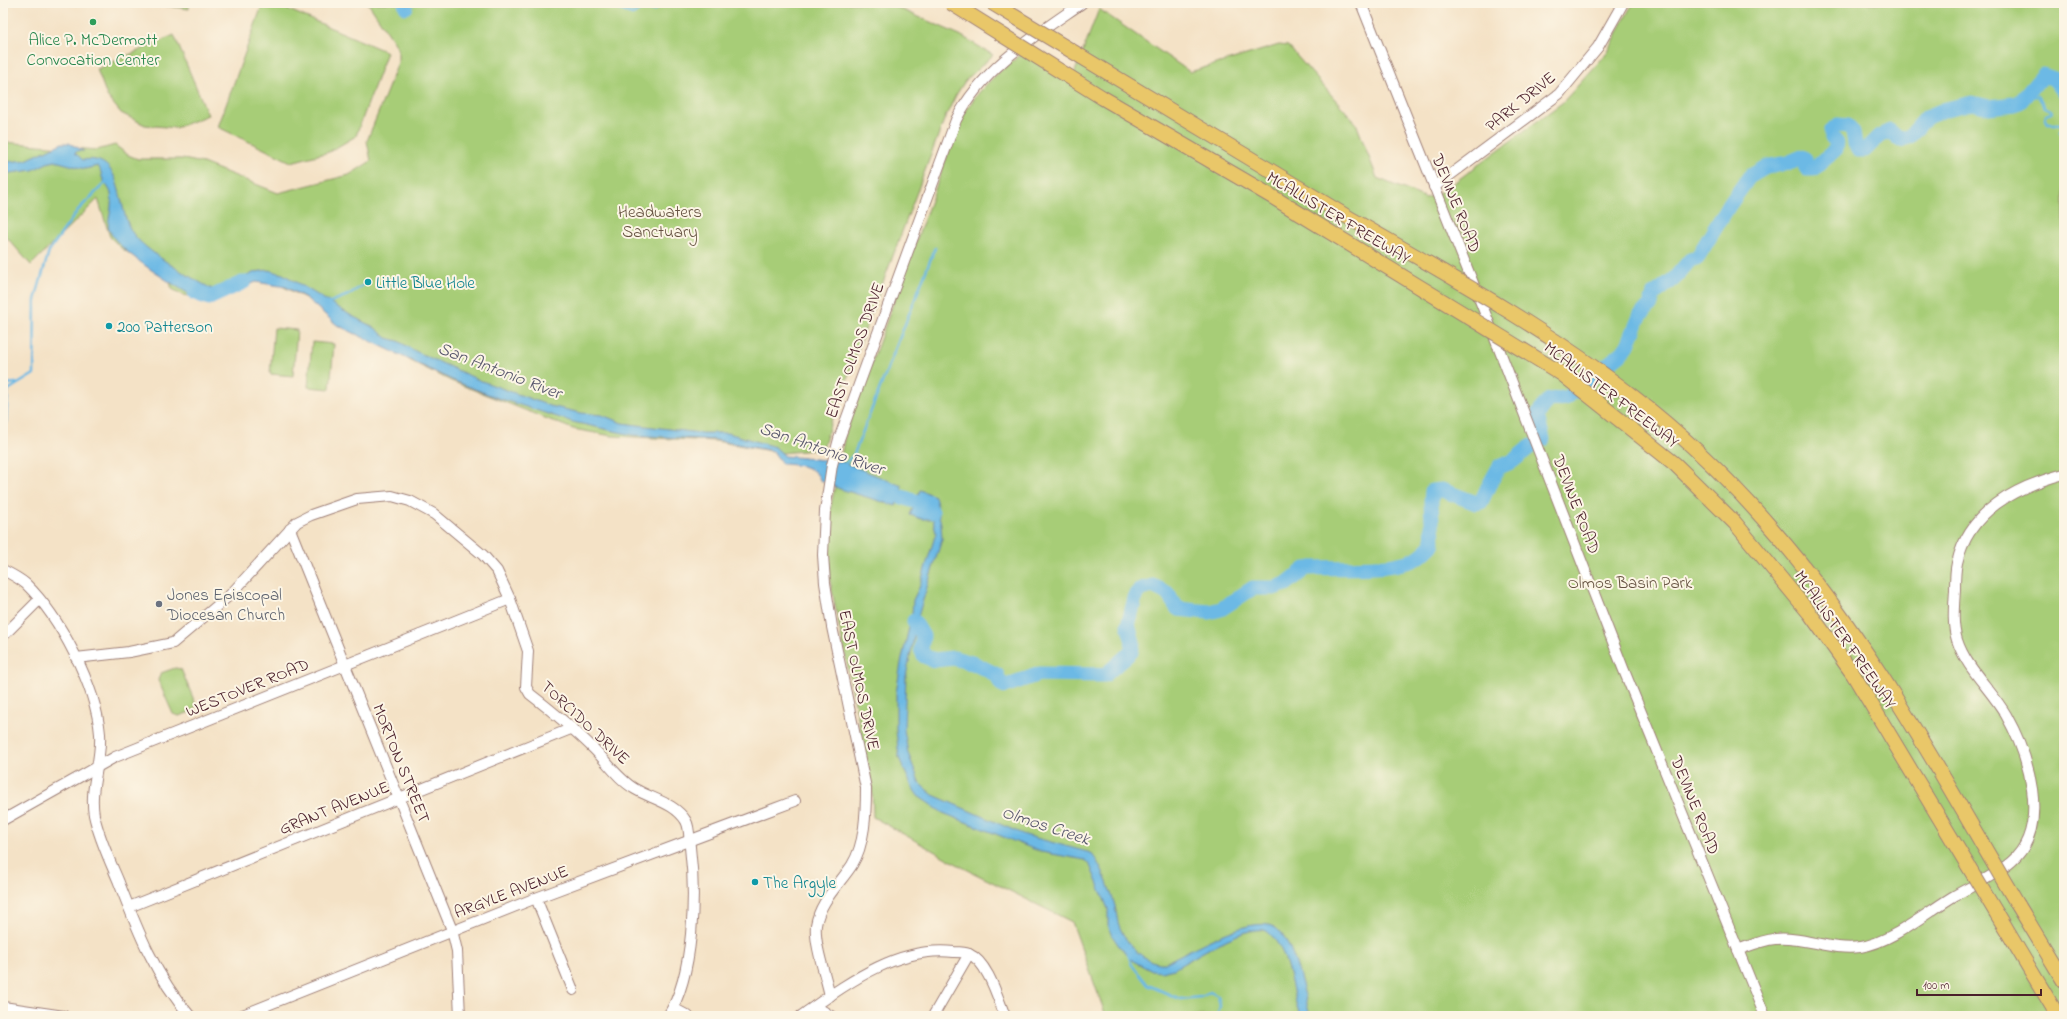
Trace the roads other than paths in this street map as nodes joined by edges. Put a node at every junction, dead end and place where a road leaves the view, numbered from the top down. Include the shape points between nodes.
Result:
1 (950, 3) edge
2 (992, 3) edge
3 (1082, 3) edge
4 (1361, 3) edge
5 (1623, 3) edge
6 (1434, 187) junction
7 (2064, 474) edge
8 (290, 529) junction
9 (3, 570) edge
10 (510, 599) junction
11 (39, 600) junction
12 (3, 636) edge
13 (76, 658) junction
14 (346, 665) junction
15 (573, 728) junction
16 (96, 767) junction
17 (399, 798) junction
18 (795, 801) dead end
19 (3, 820) edge
20 (690, 841) junction
21 (536, 898) junction
22 (128, 908) junction
23 (452, 930) junction
24 (1738, 950) junction
25 (969, 954) junction
26 (2064, 981) edge
27 (573, 990) dead end
28 (830, 996) junction
29 (815, 1006) junction
30 (3, 1007) edge
31 (670, 1012) edge
32 (64, 1016) edge
33 (190, 1016) edge
34 (240, 1016) edge
35 (460, 1016) edge
36 (688, 1016) edge
37 (801, 1016) edge
38 (831, 1016) edge
39 (932, 1016) edge
40 (1005, 1016) edge
41 (1764, 1016) edge
42 (2058, 1016) edge

1 - 42 highway, MCALLISTER FREEWAY, bridge via 1103,98 1271,196 1542,361 1675,464 1735,523 1811,615 1852,674
2 - 26 highway, MCALLISTER FREEWAY, bridge via 1551,338 1632,395 1674,431 1772,528 1823,590 1874,664
3 - 28 street, EAST OLMOS DRIVE via 1039,33 985,77 965,101 839,439 832,465 824,529 825,583 866,788 866,815 858,852 852,865 830,892 817,923 816,937
4 - 6 street, DEVINE ROAD
5 - 6 street, PARK DRIVE via 1598,47 1559,94
6 - 24 street, DEVINE ROAD via 1623,668
7 - 24 street via 2016,490 1996,503 1971,529 1956,564 1954,602 1957,639 1968,663 2006,715 2024,757 2034,815 2023,850 2011,863 1874,944 1852,947 1775,939
8 - 10 street, TORCIDO DRIVE via 311,515 357,499 392,496 410,501 434,514 483,555 497,571
8 - 13 street, TORCIDO DRIVE via 231,594 173,643 129,652
8 - 14 street, MORTON STREET
9 - 11 street via 26,584
10 - 14 street, WESTOVER ROAD
10 - 15 street, TORCIDO DRIVE via 528,651 526,687 530,694
11 - 12 street
11 - 13 street
13 - 16 street via 88,682 96,708 100,735
14 - 16 street, WESTOVER ROAD via 115,757
14 - 17 street, MORTON STREET
15 - 17 street, GRANT AVENUE
15 - 20 street, TORCIDO DRIVE via 635,790 648,794 678,812 689,826
16 - 19 street, WESTOVER ROAD
16 - 22 street via 94,815
17 - 22 street, GRANT AVENUE
17 - 23 street, MORTON STREET
18 - 20 street, ARGYLE AVENUE
20 - 21 street, ARGYLE AVENUE
20 - 31 street, TORCIDO DRIVE via 690,937 683,974
21 - 23 street, ARGYLE AVENUE
21 - 27 street
22 - 33 street via 161,977
23 - 34 street, ARGYLE AVENUE
23 - 35 street, MORTON STREET via 457,951
24 - 41 street, DEVINE ROAD
25 - 28 street via 945,951 906,956 872,971
25 - 39 street
25 - 40 street via 978,960 986,971
28 - 29 street
29 - 37 street
29 - 38 street
30 - 32 street
31 - 36 street

